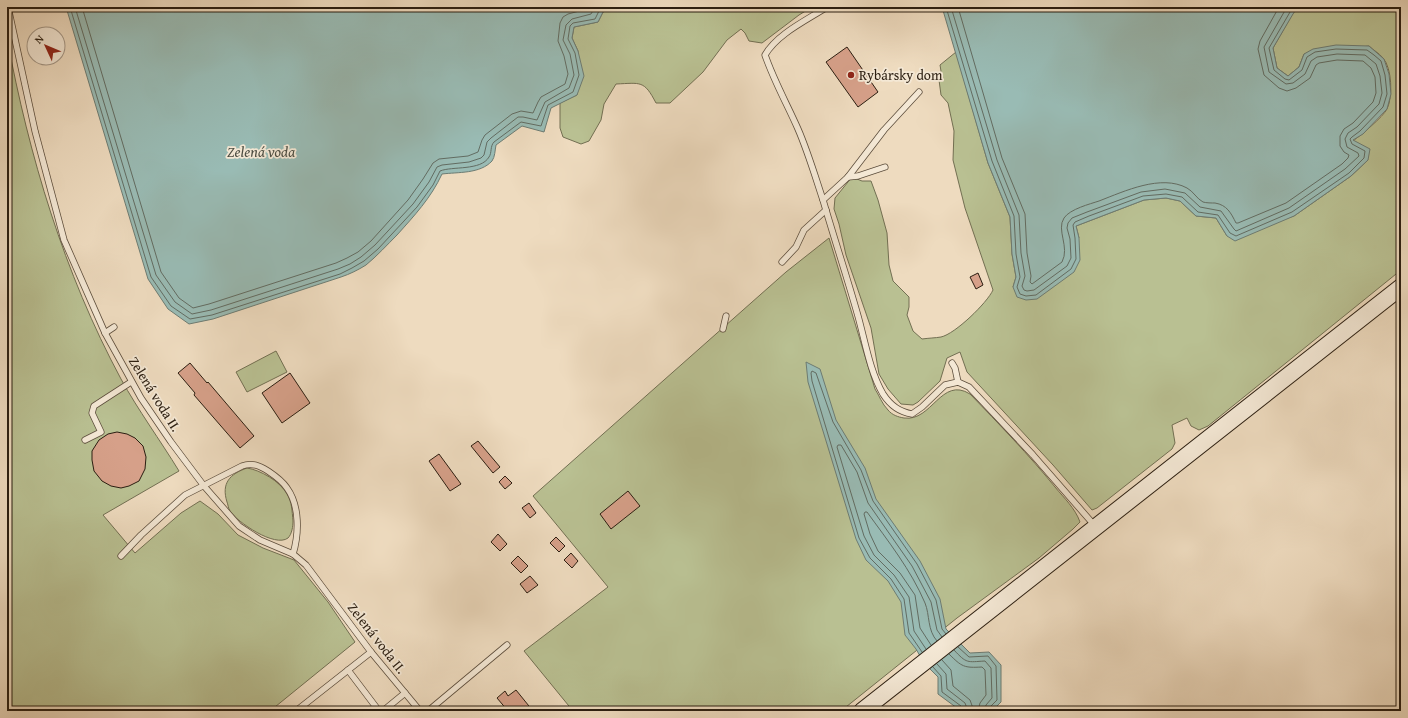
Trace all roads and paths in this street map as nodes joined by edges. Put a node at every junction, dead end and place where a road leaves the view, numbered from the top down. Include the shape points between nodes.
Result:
1 (8, 7) edge
2 (827, 7) edge
3 (919, 92) dead end
4 (885, 167) dead end
5 (848, 177) junction
6 (823, 200) junction
7 (826, 210) junction
8 (782, 262) dead end
9 (1401, 287) edge
10 (726, 316) dead end
11 (114, 327) dead end
12 (723, 329) dead end
13 (104, 333) junction
14 (952, 363) dead end
15 (131, 382) junction
16 (958, 382) junction
17 (85, 440) dead end
18 (204, 486) junction
19 (1096, 527) junction
20 (293, 554) junction
21 (121, 556) dead end
22 (507, 645) dead end
23 (372, 652) junction
24 (348, 670) junction
25 (405, 693) junction
26 (296, 711) edge
27 (379, 711) edge
28 (383, 711) edge
29 (420, 711) edge
30 (428, 711) edge
31 (862, 711) edge

1 - 13 lane, Zelená voda II. via 35,131 64,240
2 - 6 lane via 798,24 770,47 765,55 798,129
3 - 5 lane via 884,130
4 - 5 lane
5 - 6 lane
6 - 7 lane
7 - 8 lane via 804,230 796,247
7 - 16 lane via 876,379 891,405 912,414 922,408 945,385
9 - 19 main road
10 - 12 lane
11 - 13 lane
13 - 15 lane, Zelená voda II.
14 - 16 lane
15 - 17 lane via 94,406 92,414 101,432
15 - 18 lane, Zelená voda II.
16 - 19 lane via 969,387 982,399
18 - 20 lane, Zelená voda II. via 244,529 260,540
18 - 20 lane via 251,463 271,473 287,487 295,508 297,538
18 - 21 lane via 185,495
19 - 31 main road
20 - 23 lane, Zelená voda II. via 306,565
22 - 30 lane
23 - 24 lane
23 - 25 lane, Zelená voda II.
24 - 26 lane
24 - 27 lane
25 - 28 lane
25 - 29 lane, Zelená voda II.

